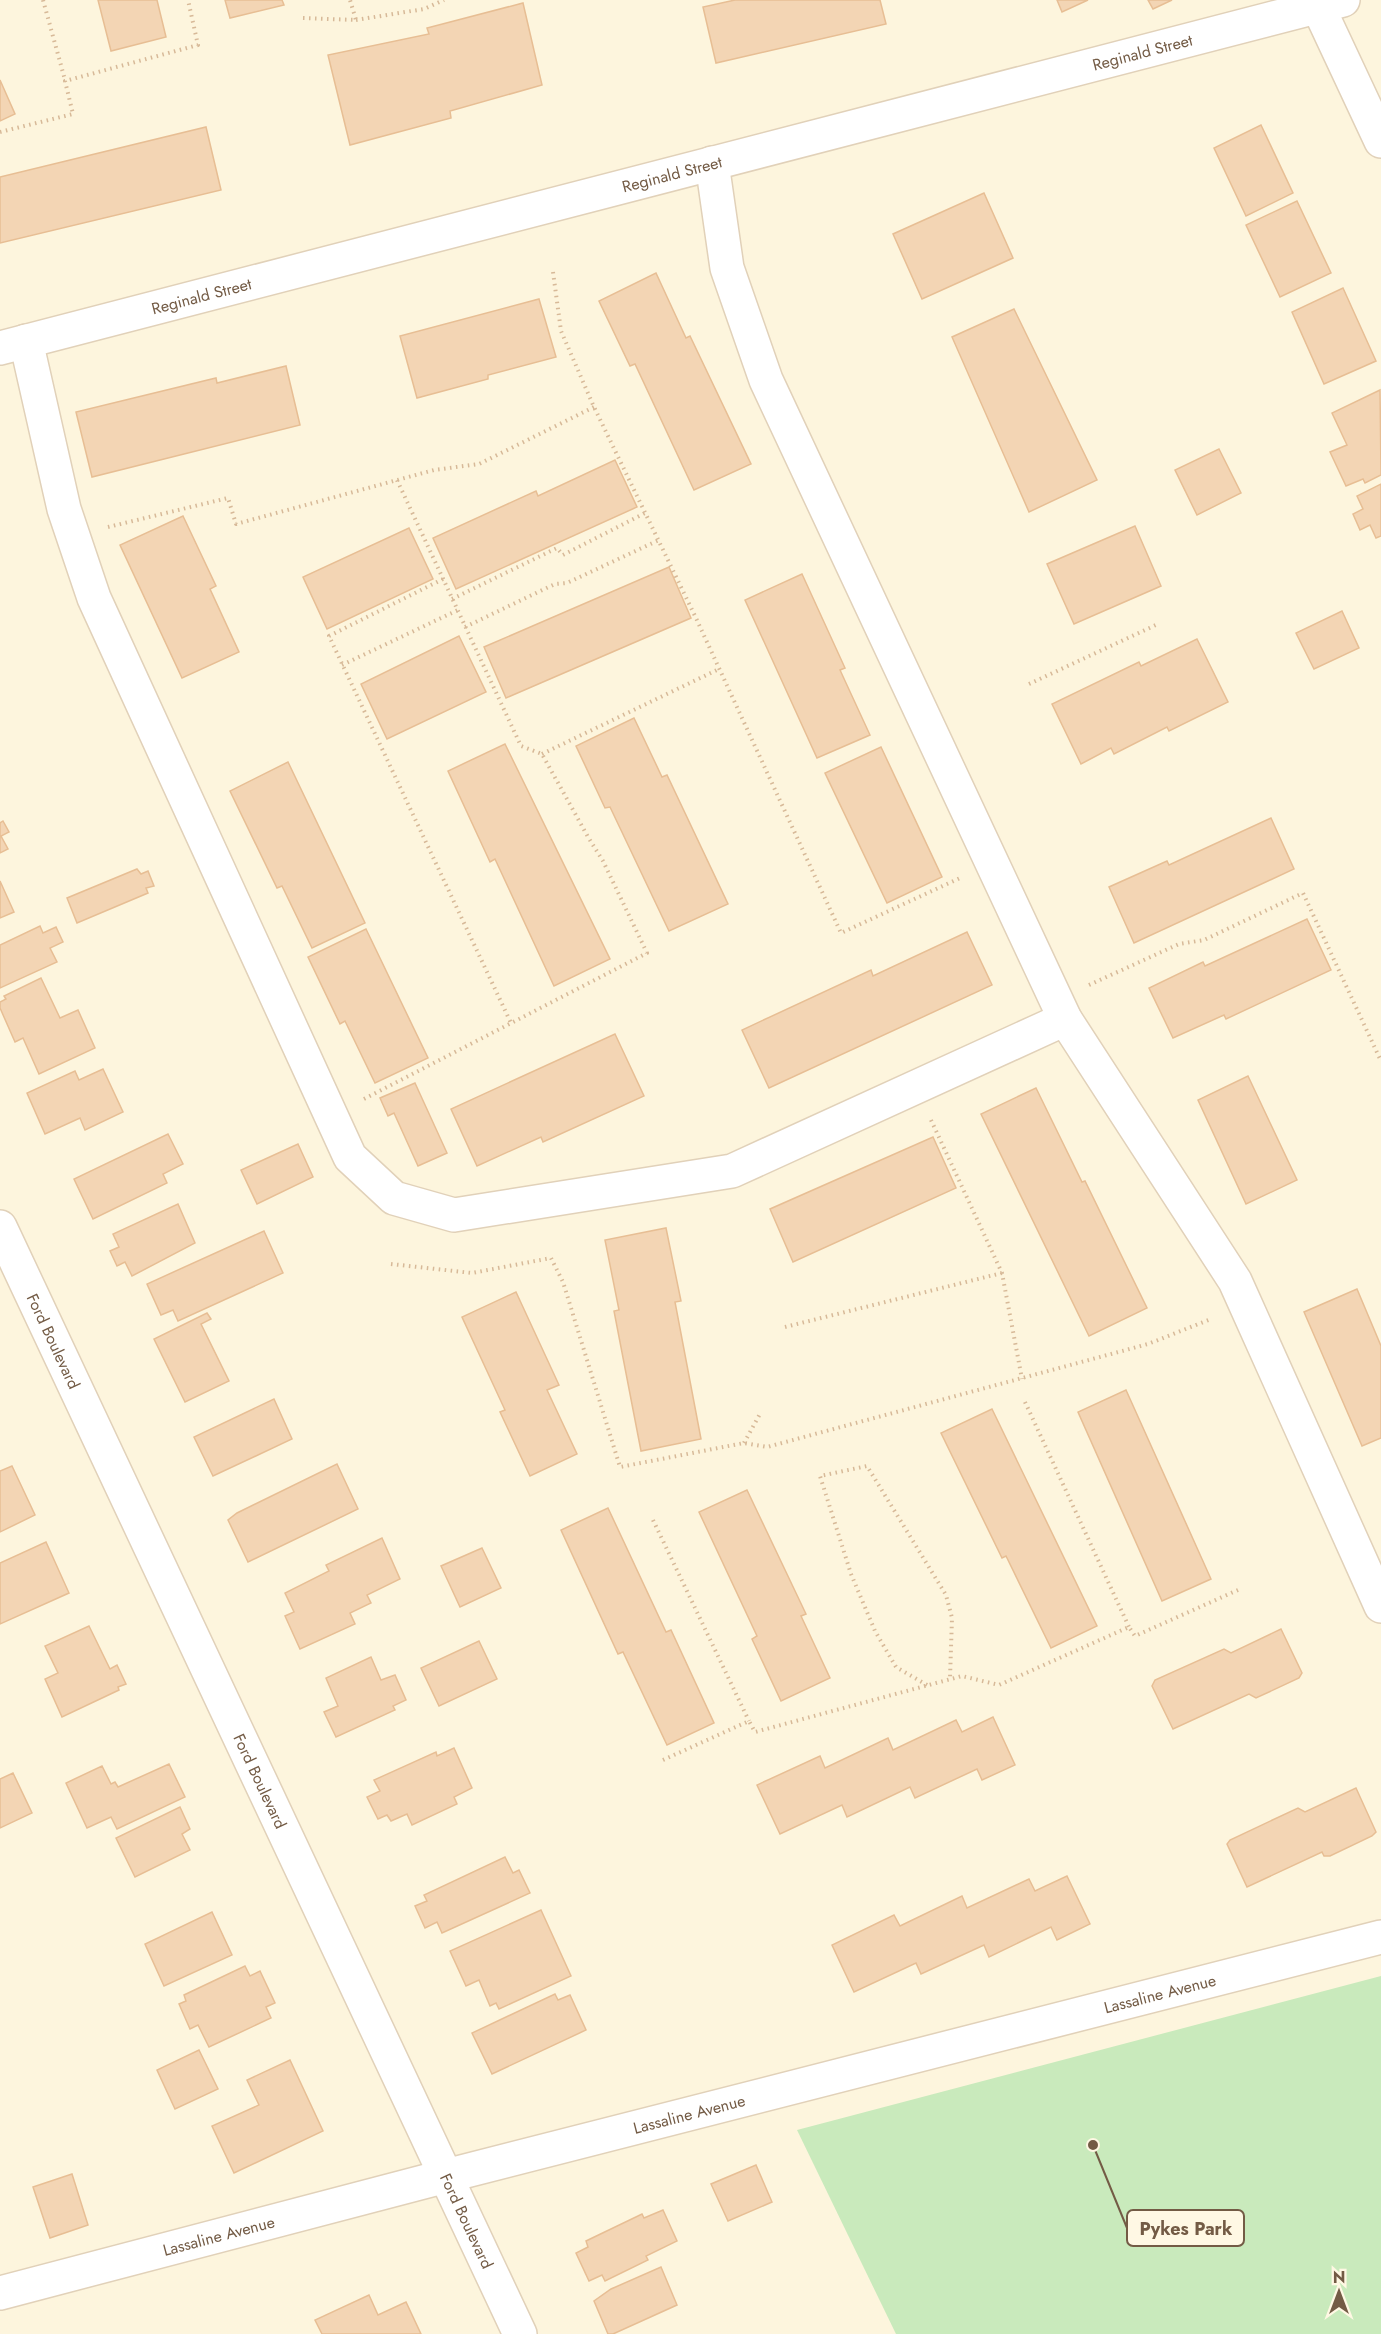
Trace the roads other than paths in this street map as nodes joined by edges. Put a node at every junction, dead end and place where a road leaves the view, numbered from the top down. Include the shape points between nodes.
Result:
1 (1326, 2) edge
2 (1381, 141) edge
3 (712, 163) junction
4 (13, 344) edge
5 (1065, 1018) junction
6 (0, 1227) edge
7 (1381, 1606) edge
8 (1381, 1937) edge
9 (446, 2176) junction
10 (0, 2293) edge
11 (520, 2334) edge

1 - 2 street
1 - 3 street, Reginald Street
3 - 4 street, Reginald Street
3 - 5 street via 727,268 766,380
4 - 5 street via 94,598 350,1157 394,1198 454,1215 732,1171
5 - 7 street via 1235,1281
6 - 9 street, Ford Boulevard
8 - 9 street, Lassaline Avenue
9 - 10 street, Lassaline Avenue
9 - 11 street, Ford Boulevard

